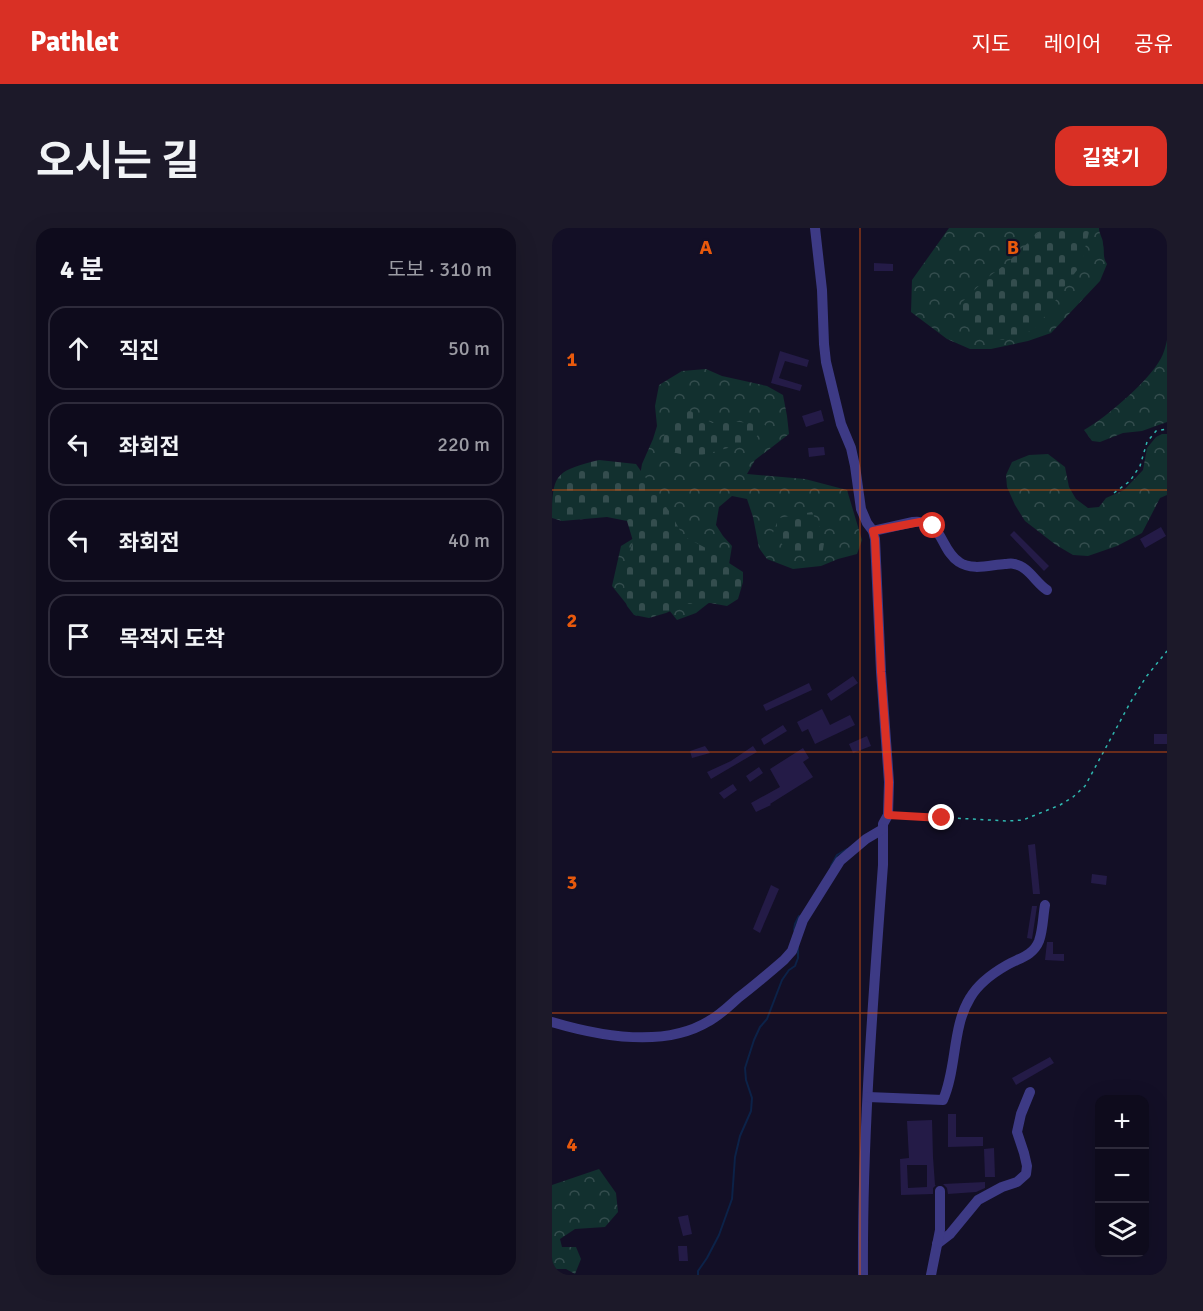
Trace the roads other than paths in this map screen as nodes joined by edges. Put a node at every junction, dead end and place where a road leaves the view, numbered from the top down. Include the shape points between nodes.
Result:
1 (815, 228) edge
2 (873, 531) junction
3 (1047, 590) dead end
4 (883, 829) junction
5 (1045, 905) dead end
6 (552, 1022) edge
7 (1030, 1092) dead end
8 (868, 1097) junction
9 (940, 1191) dead end
10 (937, 1244) junction
11 (863, 1275) edge
12 (931, 1275) edge

1 - 2 street via 831,387 851,448 861,509
2 - 3 street via 913,522 928,524 939,533 955,560 965,566 1015,564
2 - 4 street via 889,782 888,815
4 - 6 street via 840,861 803,920 792,951 784,960 710,1021 673,1034 640,1036 599,1034
4 - 8 street
5 - 8 street via 1039,941 1033,951 987,978 970,997 963,1011 944,1100
7 - 10 street via 1017,1132 1026,1174 978,1200
8 - 11 street
9 - 10 street
10 - 12 street

